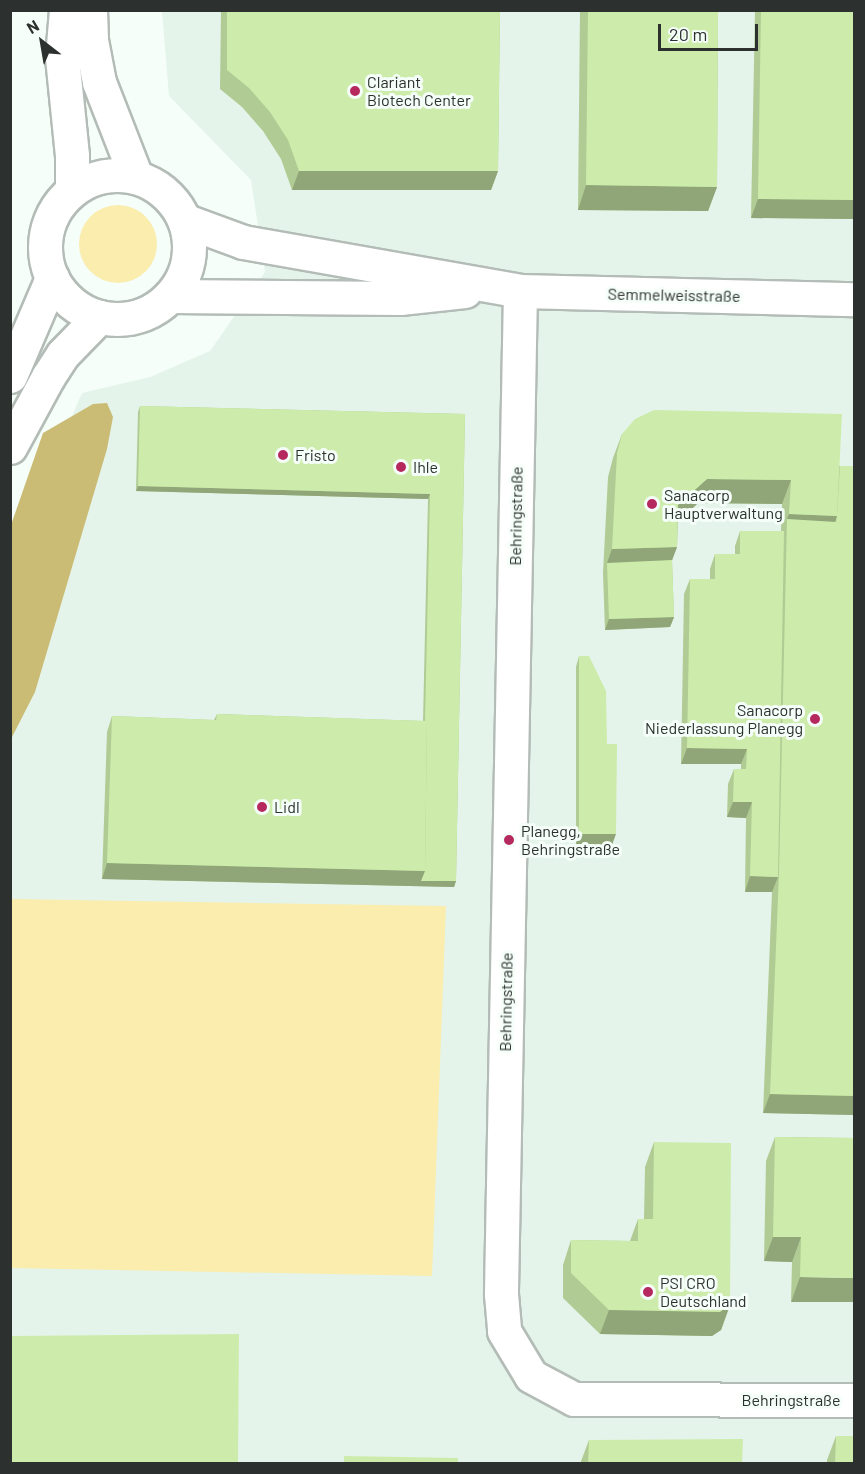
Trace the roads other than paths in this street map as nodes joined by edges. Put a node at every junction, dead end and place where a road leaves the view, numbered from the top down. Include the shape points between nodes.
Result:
1 (66, 10) edge
2 (90, 10) edge
3 (136, 177) junction
4 (72, 190) junction
5 (186, 221) junction
6 (52, 278) junction
7 (507, 289) junction
8 (170, 296) junction
9 (855, 299) edge
10 (99, 317) junction
11 (10, 376) edge
12 (10, 447) edge
13 (855, 1400) edge

1 - 4 street via 62,57
2 - 3 street via 99,82
3 - 4 street via 114,175
3 - 5 street via 169,197
4 - 6 street via 58,205 49,224 45,242
5 - 7 street, Semmelweisstraße via 243,242
5 - 8 street via 187,266
6 - 10 street via 63,296
6 - 11 street
7 - 8 street, Semmelweisstraße via 400,298
7 - 9 street, Semmelweisstraße
7 - 13 street, Behringstraße via 501,1294 504,1331 531,1376 574,1399
8 - 10 street via 155,309 137,316 118,320
10 - 12 street via 63,354

